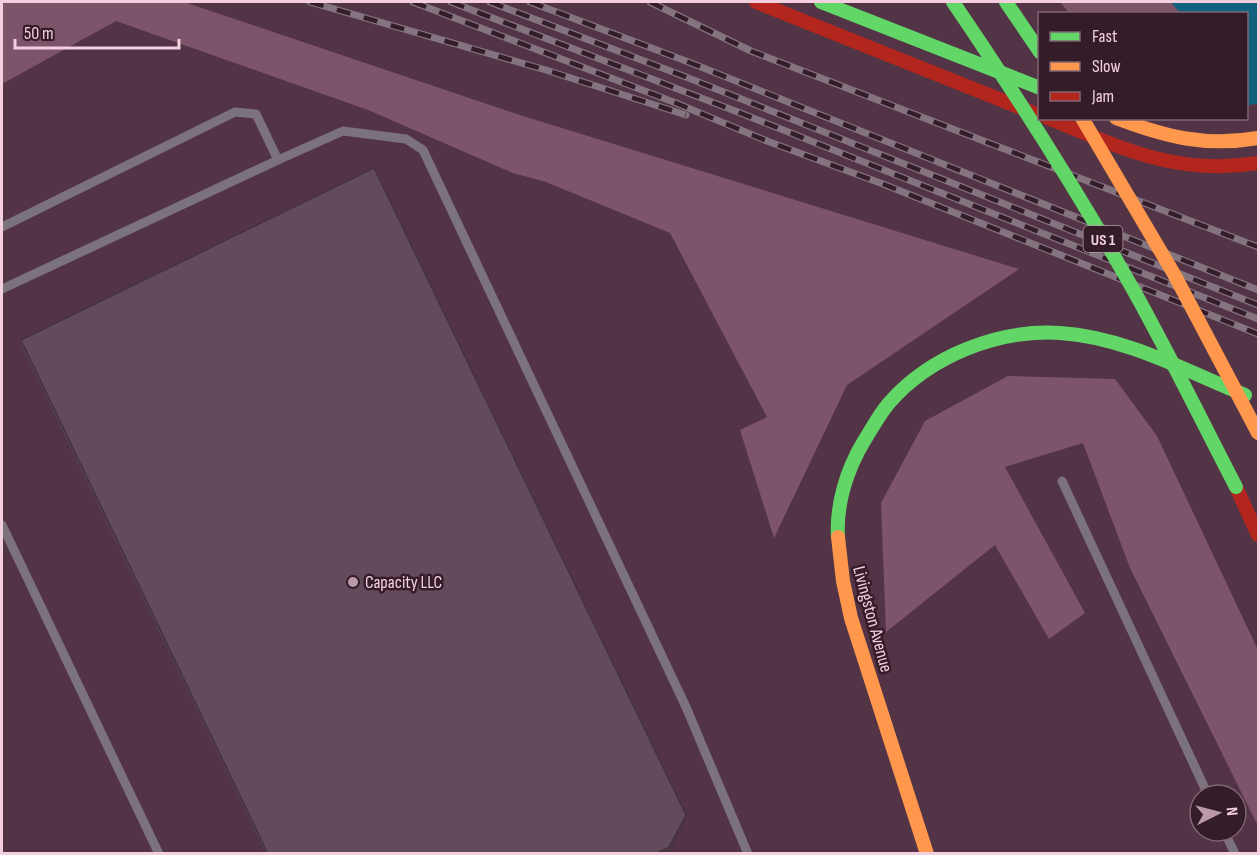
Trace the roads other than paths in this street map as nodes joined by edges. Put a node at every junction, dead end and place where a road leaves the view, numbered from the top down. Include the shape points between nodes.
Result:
1 (756, 2) edge
2 (821, 2) edge
3 (953, 2) edge
4 (1006, 2) edge
5 (1038, 49) edge
6 (1038, 87) edge
7 (1038, 114) edge
8 (1053, 120) edge
9 (1083, 120) edge
10 (1121, 120) edge
11 (1258, 138) edge
12 (278, 160) junction
13 (1258, 163) edge
14 (2, 227) edge
15 (2, 289) edge
16 (1258, 400) edge
17 (1258, 433) edge
18 (1062, 481) dead end
19 (2, 525) edge
20 (1258, 536) edge
21 (1202, 783) edge
22 (159, 854) edge
23 (748, 854) edge
24 (927, 854) edge

1 - 7 main road
2 - 6 main road
3 - 20 main road, US 1, bridge via 1017,98 1140,302
4 - 5 main road
8 - 13 main road via 1152,158 1181,165 1230,168
9 - 17 main road, US 1, bridge via 1200,318
10 - 11 main road via 1183,140 1222,143
12 - 14 lane via 256,114 235,112
12 - 15 lane
12 - 23 lane via 343,131 406,138 423,150 686,707
16 - 24 main road, Livingston Avenue via 1125,347 1079,335 1037,333 993,340 949,357 908,385 876,421 854,460 842,500 837,542 854,627
18 - 21 lane
19 - 22 lane

